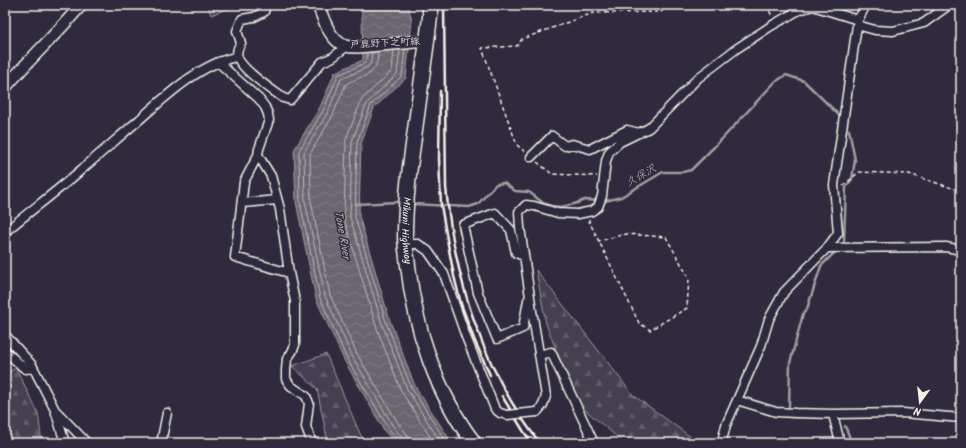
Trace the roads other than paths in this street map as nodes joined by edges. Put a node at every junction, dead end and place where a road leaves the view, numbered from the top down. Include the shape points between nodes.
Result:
1 (81, 5) edge
2 (266, 5) edge
3 (318, 5) edge
4 (430, 5) edge
5 (866, 5) edge
6 (949, 5) edge
7 (858, 23) junction
8 (422, 41) junction
9 (352, 46) junction
10 (237, 57) junction
11 (218, 62) junction
12 (5, 88) edge
13 (639, 133) junction
14 (258, 155) junction
15 (531, 157) road end
16 (278, 200) junction
17 (242, 203) junction
18 (5, 232) edge
19 (406, 244) junction
20 (827, 248) junction
21 (961, 250) edge
22 (524, 256) junction
23 (289, 273) junction
24 (529, 293) junction
25 (5, 335) edge
26 (5, 351) edge
27 (539, 355) junction
28 (33, 368) junction
29 (737, 400) junction
30 (55, 410) junction
31 (167, 413) dead end
32 (833, 414) junction
33 (961, 418) edge
34 (65, 443) edge
35 (87, 443) edge
36 (161, 443) edge
37 (312, 443) edge
38 (474, 443) edge
39 (594, 443) edge
40 (723, 443) edge
41 (840, 443) edge

1 - 12 main road
2 - 10 street via 264,12 242,19 237,31 241,43 237,48
3 - 9 main road, 戸鹿野下之町線 via 326,25 336,40
4 - 8 highway, Mikuni Highway via 430,17
5 - 7 street
6 - 7 street via 924,23 893,31 875,30
7 - 13 street via 813,6 800,10 775,23 698,78 649,128
7 - 20 street via 834,185 838,233
8 - 9 main road, 戸鹿野下之町線
8 - 19 highway, Mikuni Highway via 406,197
9 - 10 street via 322,62 290,100 283,98 245,69
10 - 11 street
11 - 14 street via 265,107 269,120
11 - 18 street via 182,84
13 - 15 street via 627,130 590,149 572,144 565,146 552,136
13 - 22 street via 620,142 609,152 602,196 598,207 592,211 558,214 526,205 519,212
14 - 16 street via 271,176
14 - 17 street via 244,182
16 - 17 street
16 - 23 street
17 - 23 street via 235,257
19 - 27 street, bridge via 418,244 428,251 444,274 495,409 500,413 507,415 537,412 543,405 546,396
19 - 38 highway, Mikuni Highway via 415,311 424,341 445,394 460,424
20 - 21 street via 946,247
20 - 29 street via 784,292 769,319 761,346
22 - 24 street
22 - 24 street via 516,253 511,230 495,213 463,225 478,292 497,339 523,328
23 - 37 street via 295,301 295,345 287,360 286,379 291,386 306,396 309,403 306,427
24 - 27 street
25 - 28 street
26 - 28 street via 25,369
27 - 39 street via 551,352
28 - 30 street
29 - 32 street via 776,412
29 - 40 street via 726,425
30 - 34 street
30 - 35 street
31 - 36 street
32 - 33 street via 903,413
32 - 41 street

